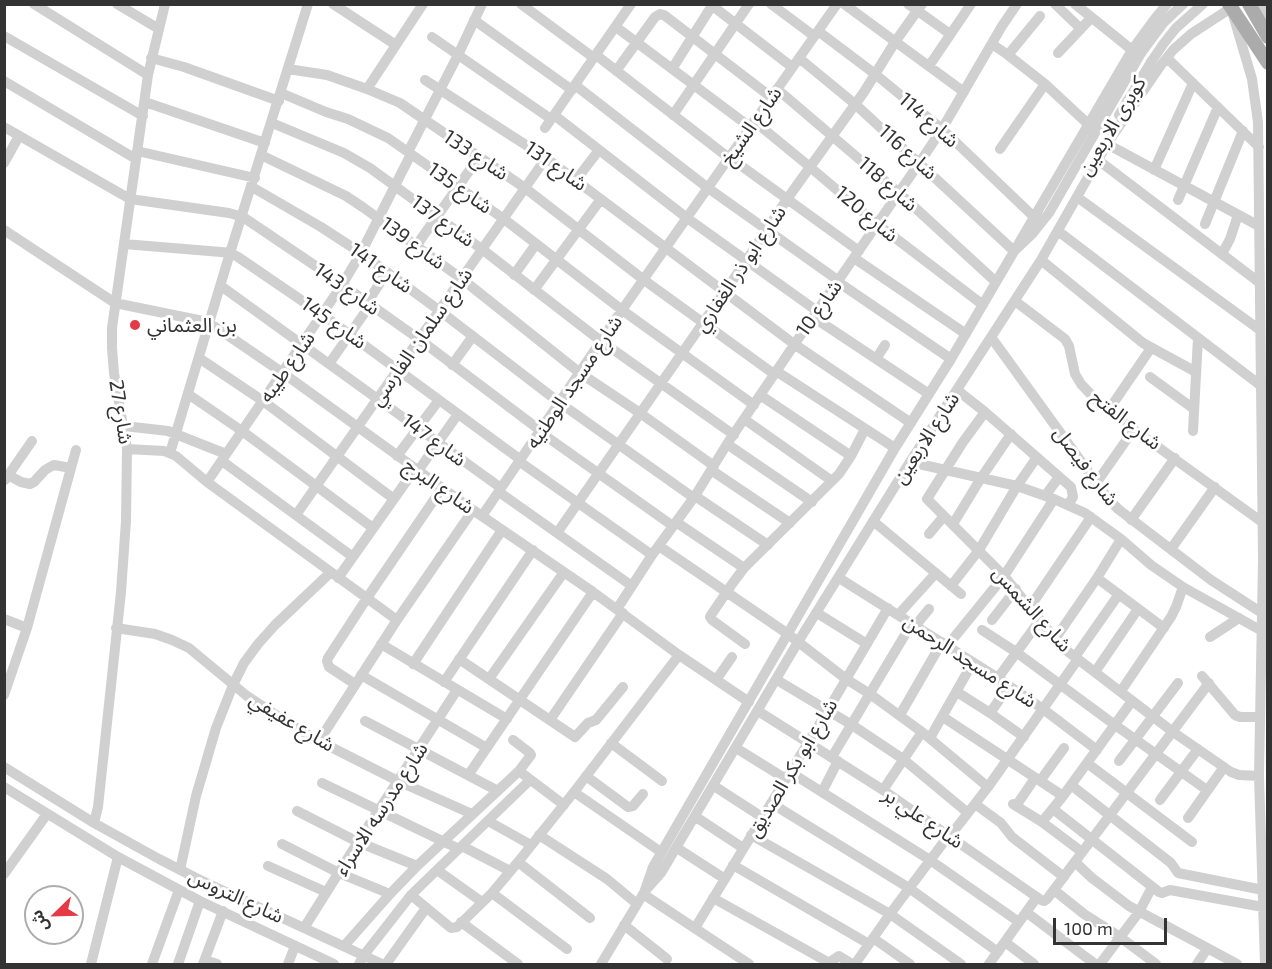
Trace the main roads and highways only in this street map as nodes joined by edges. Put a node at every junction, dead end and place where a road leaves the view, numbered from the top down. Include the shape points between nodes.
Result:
1 (1249, 4) edge
2 (1230, 6) edge
3 (1265, 32) edge
4 (1268, 63) edge

1 - 3 main road
2 - 4 main road

